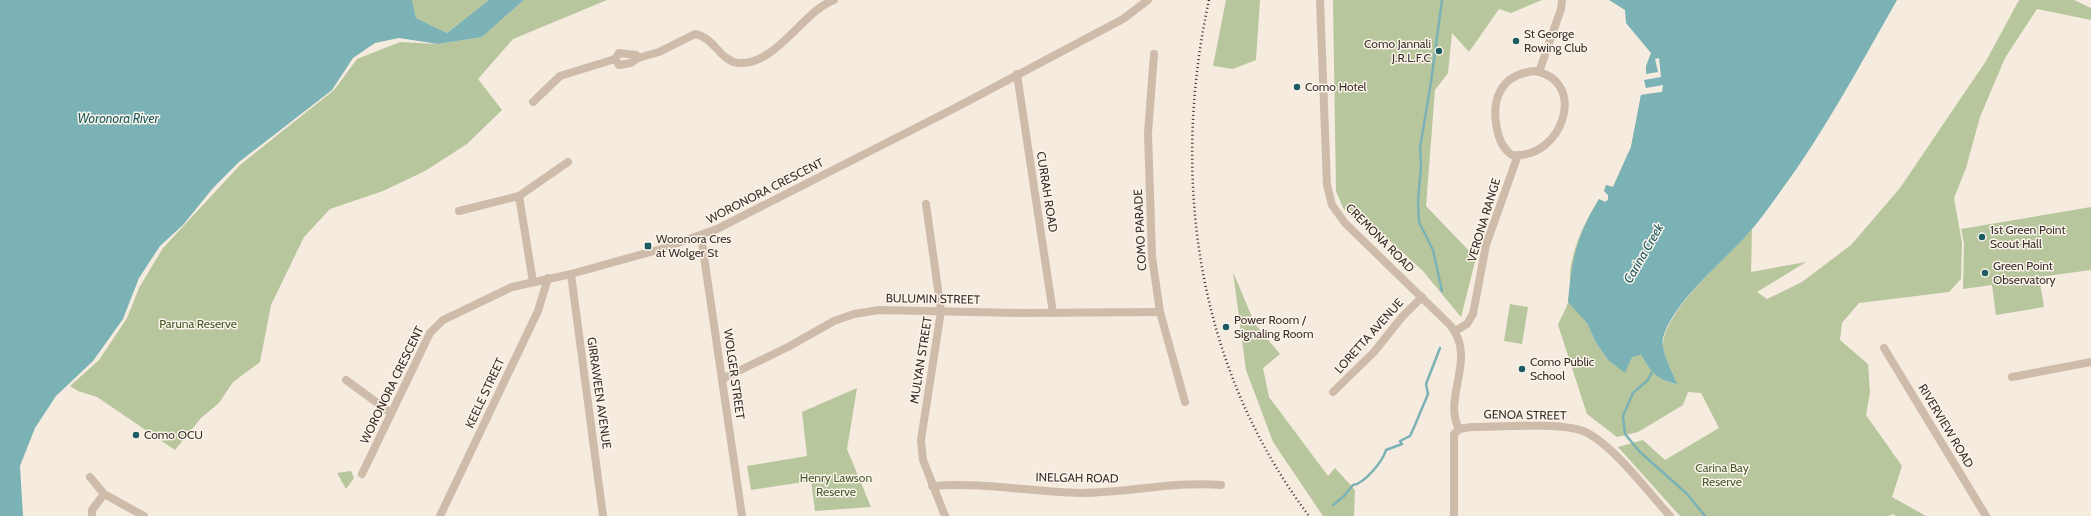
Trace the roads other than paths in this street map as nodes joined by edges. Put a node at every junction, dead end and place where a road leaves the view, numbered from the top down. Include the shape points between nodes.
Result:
1 (834, 0) edge
2 (1148, 0) edge
3 (1320, 0) edge
4 (1562, 0) edge
5 (1154, 54) dead end
6 (638, 58) junction
7 (615, 59) junction
8 (1539, 72) junction
9 (1017, 74) junction
10 (533, 102) dead end
11 (1518, 155) junction
12 (568, 162) dead end
13 (519, 196) junction
14 (926, 204) dead end
15 (459, 211) dead end
16 (701, 236) junction
17 (571, 274) junction
18 (548, 278) junction
19 (533, 282) junction
20 (1422, 297) junction
21 (941, 311) junction
22 (1160, 312) junction
23 (1053, 313) junction
24 (1455, 331) junction
25 (1884, 348) dead end
26 (2091, 362) edge
27 (2012, 377) dead end
28 (722, 379) junction
29 (346, 380) dead end
30 (1333, 392) dead end
31 (1185, 402) dead end
32 (391, 413) junction
33 (1459, 429) junction
34 (362, 474) dead end
35 (90, 477) dead end
36 (1221, 485) dead end
37 (932, 486) junction
38 (104, 494) junction
39 (92, 516) edge
40 (144, 516) edge
41 (440, 516) edge
42 (604, 516) edge
43 (742, 516) edge
44 (945, 516) edge
45 (1454, 516) edge
46 (1670, 516) edge
47 (1986, 516) edge

1 - 6 street via 820,8 779,45 753,60 737,63 730,61 708,40 696,34 659,52
2 - 9 street, WORONORA CRESCENT via 1123,19
3 - 20 street, CREMONA ROAD via 1327,185 1332,205 1345,223
4 - 8 street
5 - 22 street, COMO PARADE via 1148,133 1150,228
6 - 7 street via 636,55 619,54
6 - 7 street via 625,65 619,65
7 - 10 street via 560,76
8 - 11 street via 1551,78 1560,89 1564,102 1564,118 1552,139 1540,148
8 - 11 street via 1525,72 1513,78 1501,88 1495,103 1500,140 1508,152
9 - 16 street, WORONORA CRESCENT
9 - 23 street, CURRAH ROAD
11 - 24 street, VERONA RANGE via 1486,245 1473,314 1467,324
12 - 13 street
13 - 15 street
13 - 19 street
14 - 21 street, MULYAN STREET
16 - 17 street, WORONORA CRESCENT
16 - 28 street, WOLGER STREET
17 - 18 street, WORONORA CRESCENT
17 - 42 street, GIRRAWEEN AVENUE
18 - 19 street, WORONORA CRESCENT
18 - 41 street, KEELE STREET via 538,311
19 - 32 street, WORONORA CRESCENT via 495,294 434,327
20 - 24 street, CREMONA ROAD
20 - 30 street, LORETTA AVENUE via 1374,352
21 - 23 street, BULUMIN STREET
21 - 28 street, BULUMIN STREET via 878,310 854,314 834,321
21 - 37 street, MULYAN STREET via 921,440 923,460
22 - 23 street, BULUMIN STREET
22 - 31 street, COMO PARADE
24 - 33 street via 1462,353 1455,414
25 - 47 street, RIVERVIEW ROAD
26 - 27 street
28 - 43 street, WOLGER STREET
29 - 32 street
32 - 34 street, WORONORA CRESCENT
33 - 45 street via 1454,434
33 - 46 street, GENOA STREET via 1572,428 1594,436 1609,448
35 - 38 street
36 - 37 street, INELGAH ROAD via 1180,484 1087,493 961,484
37 - 44 street, MULYAN STREET
38 - 39 street via 92,510
38 - 40 street

